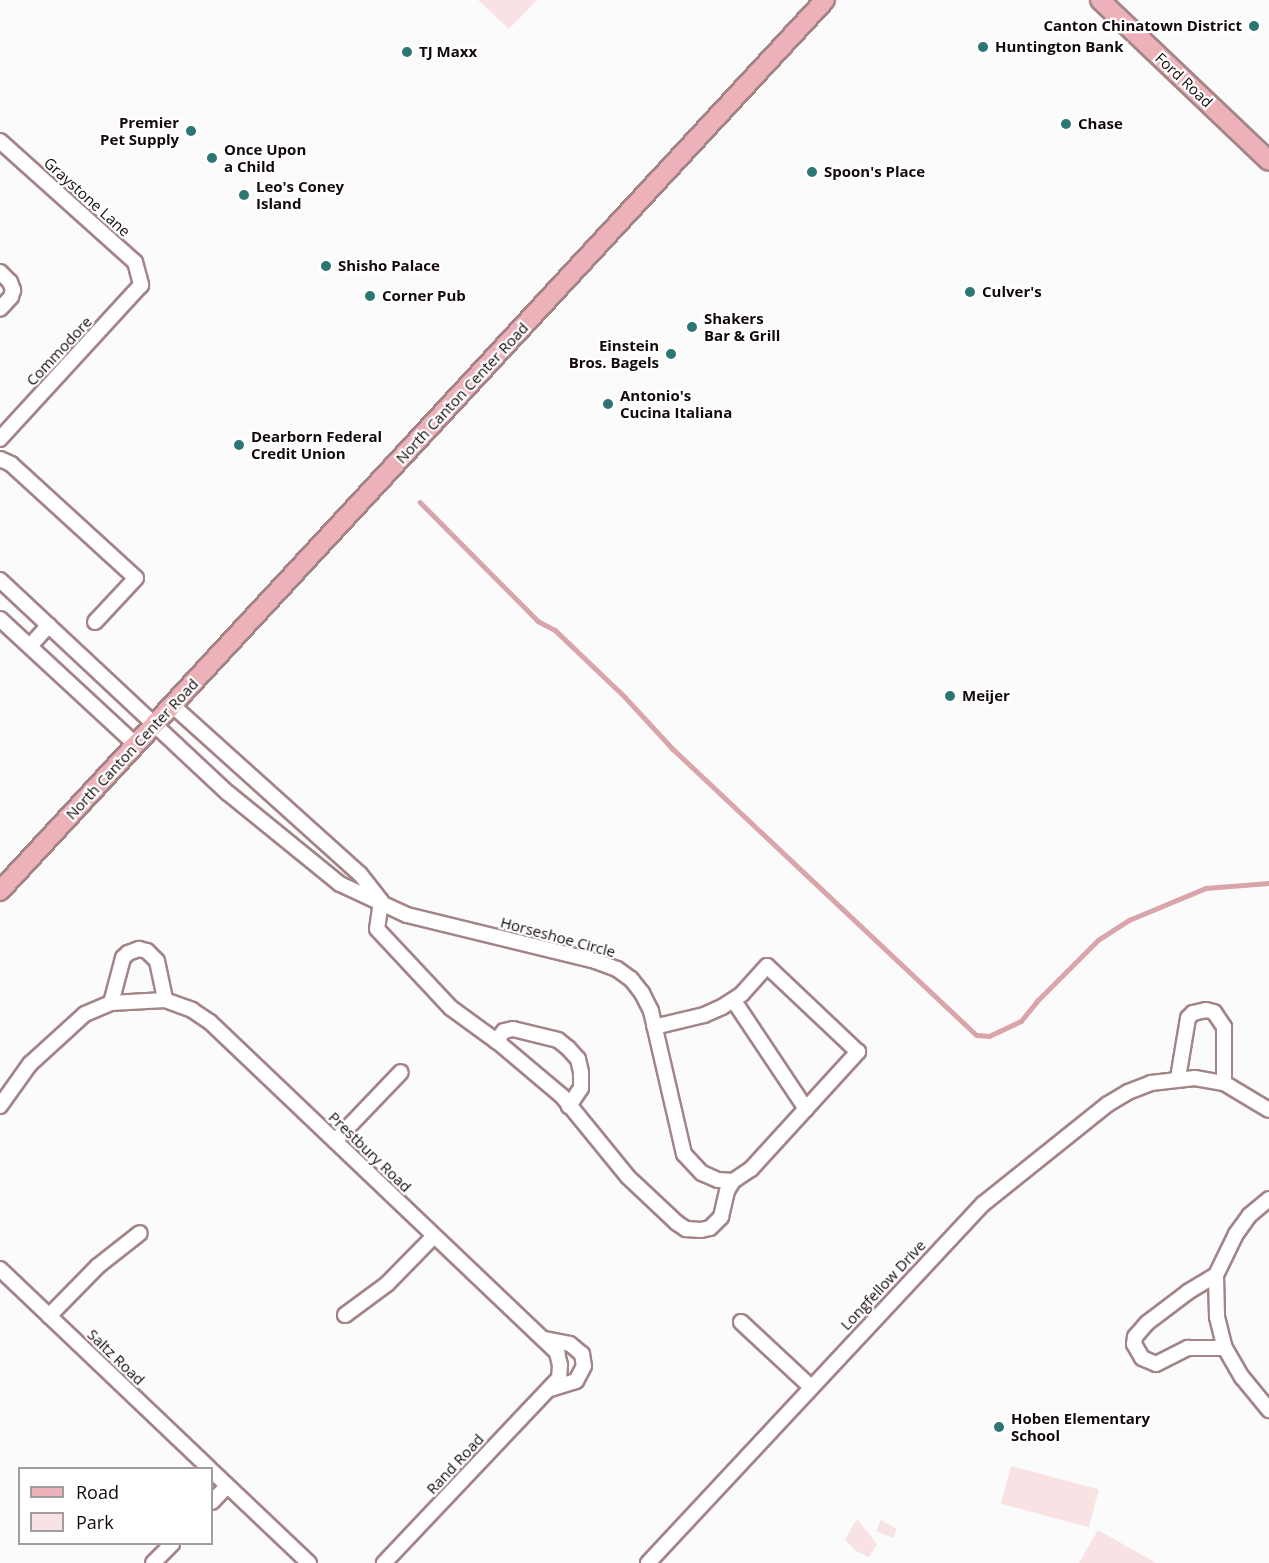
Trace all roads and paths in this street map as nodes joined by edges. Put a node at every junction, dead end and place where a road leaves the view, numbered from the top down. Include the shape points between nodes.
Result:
1 (825, 0) edge
2 (1100, 0) edge
3 (0, 141) edge
4 (1269, 161) edge
5 (0, 272) edge
6 (141, 285) joint
7 (0, 309) edge
8 (0, 439) edge
9 (0, 459) edge
10 (0, 580) edge
11 (0, 619) edge
12 (95, 622) dead end
13 (49, 625) junction
14 (30, 646) junction
15 (172, 705) junction
16 (155, 724) junction
17 (136, 745) junction
18 (223, 752) junction
19 (206, 772) junction
20 (316, 834) junction
21 (300, 853) junction
22 (0, 891) edge
23 (381, 901) junction
24 (165, 1000) junction
25 (734, 1001) junction
26 (111, 1003) junction
27 (654, 1027) junction
28 (496, 1041) junction
29 (401, 1072) dead end
30 (1178, 1078) junction
31 (1224, 1083) junction
32 (569, 1106) junction
33 (0, 1107) edge
34 (806, 1109) junction
35 (1269, 1110) edge
36 (335, 1141) junction
37 (733, 1181) junction
38 (1269, 1198) edge
39 (140, 1233) dead end
40 (434, 1236) junction
41 (0, 1269) edge
42 (1216, 1275) junction
43 (345, 1315) dead end
44 (49, 1316) junction
45 (741, 1322) dead end
46 (545, 1339) junction
47 (1225, 1348) junction
48 (560, 1365) joint
49 (584, 1366) joint
50 (812, 1387) junction
51 (549, 1389) junction
52 (1269, 1410) edge
53 (207, 1467) edge
54 (213, 1473) edge
55 (227, 1486) junction
56 (213, 1501) edge
57 (171, 1545) edge
58 (153, 1563) edge
59 (309, 1563) edge
60 (384, 1563) edge
61 (648, 1563) edge

1 - 15 main road, North Canton Center Road
2 - 4 main road, Ford Road
3 - 6 street, Graystone Lane via 135,262
5 - 7 street via 13,290
6 - 8 street, Commodore
9 - 12 street via 11,464 136,578
10 - 13 street, Horseshoe Circle
11 - 14 street
13 - 14 street
13 - 16 street, Horseshoe Circle
14 - 17 street
15 - 16 main road, North Canton Center Road
15 - 18 street, Horseshoe Circle
16 - 17 main road, North Canton Center Road
16 - 19 street, Horseshoe Circle
17 - 22 main road, North Canton Center Road
18 - 19 street
18 - 20 street, Horseshoe Circle
19 - 21 street, Horseshoe Circle
20 - 21 street
20 - 23 street, Horseshoe Circle via 360,874
21 - 23 street, Horseshoe Circle via 340,884
23 - 27 street, Horseshoe Circle via 407,915 617,969 642,993
23 - 28 street via 377,929 451,1008
24 - 26 street, Prestbury Road
24 - 26 street via 157,961 139,949 123,958
24 - 36 street, Prestbury Road via 210,1022
25 - 27 street via 704,1015
25 - 34 street
25 - 34 street via 767,966 858,1052
26 - 33 street via 85,1014 50,1043
27 - 37 street, Horseshoe Circle via 684,1154 702,1173
28 - 32 street
28 - 32 street via 504,1030 513,1029 558,1040 568,1048 578,1059 581,1072 581,1088
29 - 36 street
30 - 31 street, Longfellow Drive
30 - 31 street via 1188,1018 1206,1010 1214,1012 1224,1027
30 - 50 street, Longfellow Drive via 1143,1086 1108,1104 983,1204
31 - 35 street
32 - 37 street via 628,1177 686,1229 702,1230 717,1222
34 - 37 street via 752,1169
36 - 40 street, Prestbury Road
38 - 42 street via 1236,1234
39 - 44 street via 98,1266
40 - 43 street via 387,1284
40 - 46 street, Prestbury Road
41 - 44 street, Saltz Road
42 - 47 street via 1217,1317
42 - 47 street via 1147,1323 1134,1344 1142,1358 1156,1364 1188,1348
44 - 53 street, Saltz Road
45 - 50 street
46 - 48 street, Prestbury Road via 557,1353
46 - 49 street, Prestbury Road via 570,1344 582,1354
47 - 52 street
48 - 51 street, Rand Road via 559,1378
49 - 51 street, Rand Road via 576,1381
50 - 61 street, Longfellow Drive
51 - 60 street, Rand Road
54 - 55 street, Saltz Road
55 - 56 street
55 - 59 street, Saltz Road
57 - 58 street

